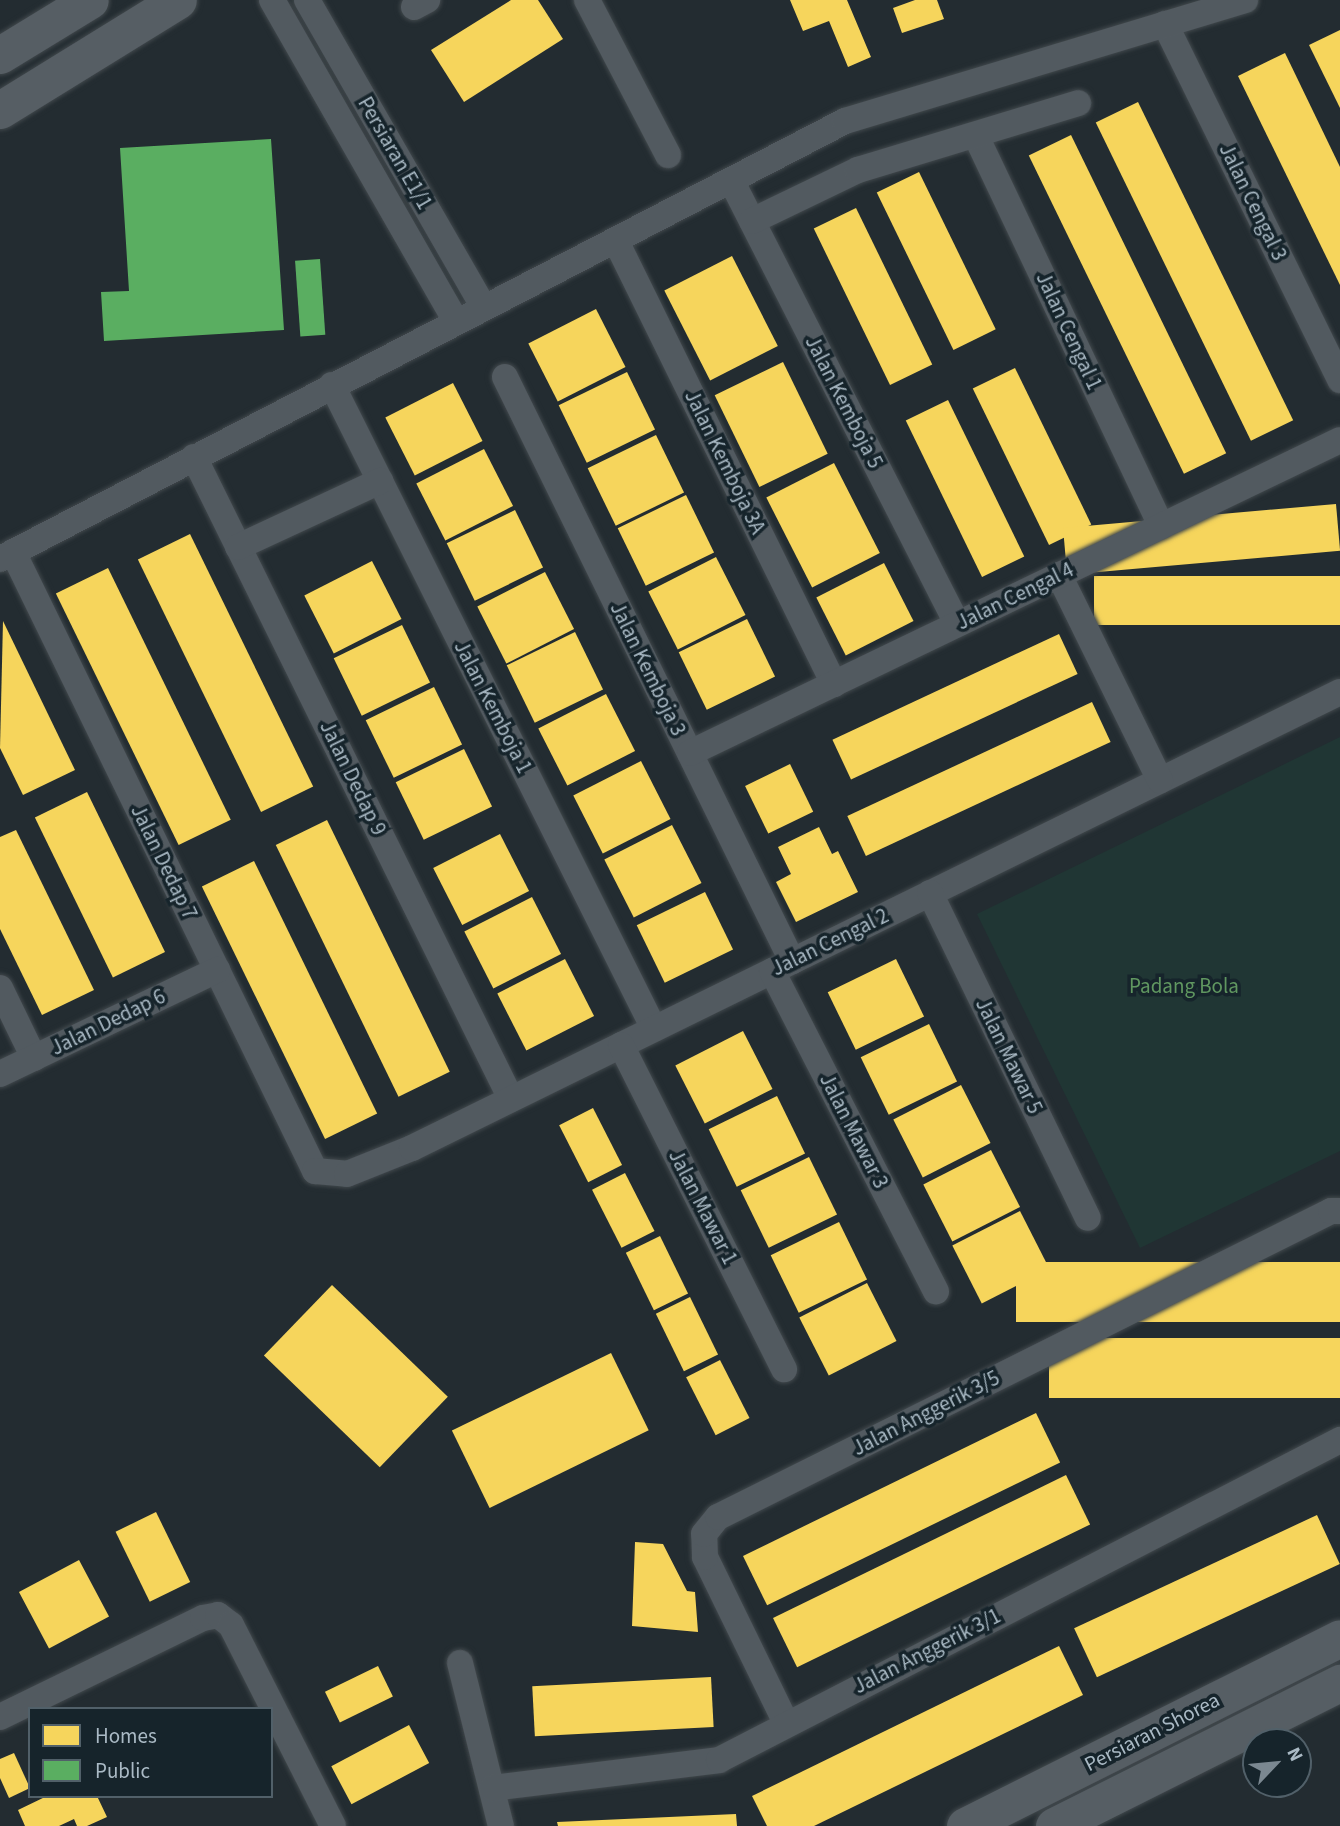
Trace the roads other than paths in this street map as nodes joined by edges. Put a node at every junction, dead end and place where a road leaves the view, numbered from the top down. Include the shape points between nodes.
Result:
1 (90, 0) edge
2 (178, 0) edge
3 (272, 0) edge
4 (307, 0) edge
5 (586, 0) edge
6 (1245, 0) edge
7 (1165, 24) junction
8 (0, 55) edge
9 (1078, 103) dead end
10 (0, 110) edge
11 (976, 136) junction
12 (668, 155) dead end
13 (731, 180) junction
14 (752, 221) junction
15 (616, 241) junction
16 (483, 306) junction
17 (455, 320) junction
18 (505, 377) dead end
19 (1340, 380) edge
20 (331, 385) junction
21 (1340, 440) edge
22 (194, 457) junction
23 (380, 481) junction
24 (1161, 526) junction
25 (239, 547) junction
26 (6, 555) edge
27 (1059, 575) junction
28 (957, 624) junction
29 (834, 684) junction
30 (1340, 692) edge
31 (690, 753) junction
32 (1160, 780) junction
33 (930, 893) junction
34 (782, 966) junction
35 (217, 970) junction
36 (0, 988) edge
37 (654, 1029) junction
38 (621, 1045) junction
39 (34, 1058) junction
40 (0, 1074) edge
41 (512, 1099) junction
42 (315, 1171) joint
43 (1340, 1210) edge
44 (1088, 1218) dead end
45 (936, 1292) dead end
46 (784, 1369) dead end
47 (1340, 1440) edge
48 (1340, 1638) edge
49 (460, 1663) dead end
50 (1340, 1683) edge
51 (273, 1707) edge
52 (273, 1708) edge
53 (0, 1717) edge
54 (786, 1723) junction
55 (492, 1788) junction
56 (333, 1826) edge
57 (501, 1826) edge
58 (965, 1826) edge
59 (1054, 1826) edge

1 - 8 main road
2 - 10 main road
3 - 17 street
4 - 16 street, Persiaran E1/1
5 - 12 street
6 - 7 street
7 - 13 street via 866,112
7 - 19 street, Jalan Cengal 3
9 - 11 street
11 - 14 street via 858,170
11 - 24 street, Jalan Cengal 1
13 - 14 street, Jalan Kemboja 5
13 - 15 street
14 - 28 street, Jalan Kemboja 5
15 - 16 street
15 - 29 street, Jalan Kemboja 3A
16 - 17 street
17 - 20 street
18 - 31 street, Jalan Kemboja 3
20 - 22 street
20 - 23 street, Jalan Kemboja 1
21 - 24 street, Jalan Cengal 4
22 - 25 street, Jalan Dedap 9
22 - 26 street
23 - 25 street
23 - 37 street, Jalan Kemboja 1
24 - 27 street, Jalan Cengal 4
25 - 41 street, Jalan Dedap 9
26 - 35 street, Jalan Dedap 7
27 - 28 street, Jalan Cengal 4
27 - 32 street
28 - 29 street, Jalan Cengal 4
29 - 31 street, Jalan Cengal 4
30 - 32 street, Jalan Cengal 2
31 - 34 street, Jalan Kemboja 3
32 - 33 street, Jalan Cengal 2
33 - 34 street, Jalan Cengal 2
33 - 44 street, Jalan Mawar 5
34 - 37 street, Jalan Cengal 2
34 - 45 street, Jalan Mawar 3
35 - 39 street, Jalan Dedap 6
35 - 42 street, Jalan Dedap 7
36 - 39 street
37 - 38 street, Jalan Cengal 2
38 - 41 street, Jalan Cengal 2
38 - 46 street, Jalan Mawar 1
39 - 40 street, Jalan Dedap 6
41 - 42 street, Jalan Cengal 2 via 347,1174
43 - 54 street, Jalan Anggerik 3/5 via 718,1517 704,1534 705,1557
47 - 54 street, Jalan Anggerik 3/1
48 - 58 main road, Persiaran Shorea
49 - 55 street
50 - 59 main road, Persiaran Shorea
51 - 53 street via 231,1625 218,1615 203,1618
52 - 56 street
54 - 55 street, Jalan Anggerik 3/1 via 719,1760
55 - 57 street

